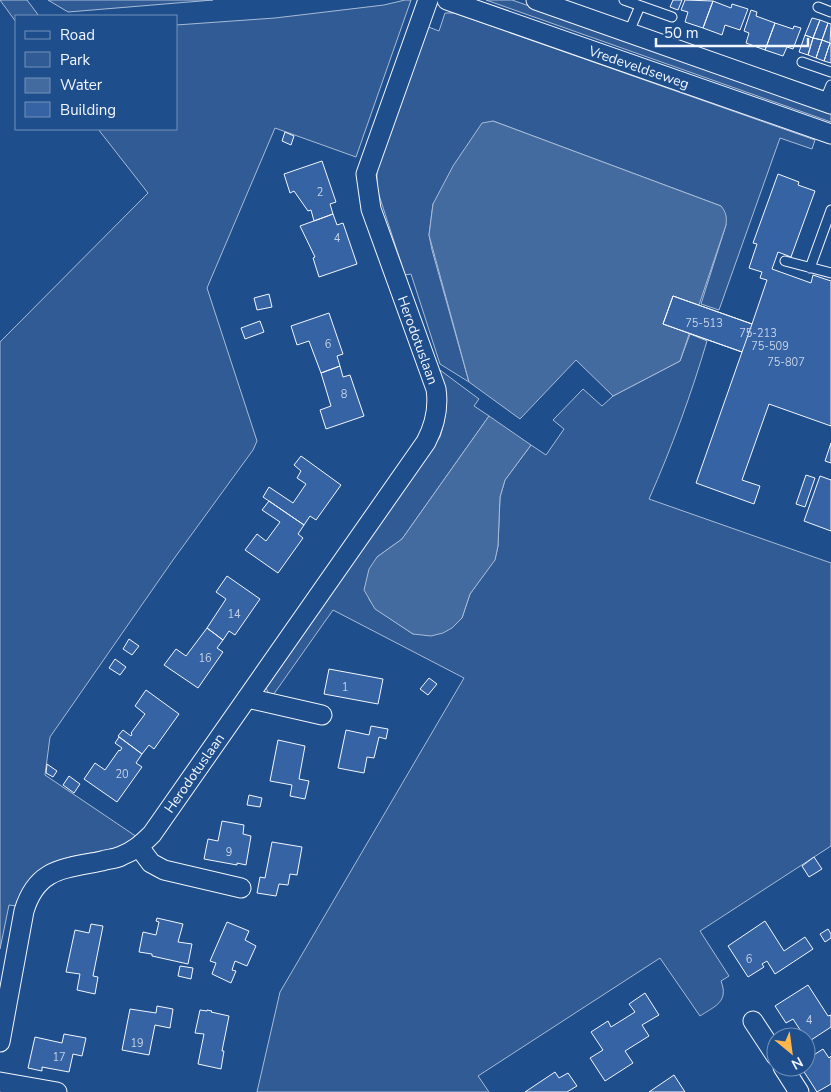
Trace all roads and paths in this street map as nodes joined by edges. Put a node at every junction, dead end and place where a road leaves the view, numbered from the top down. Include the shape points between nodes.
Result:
1 (428, 0) edge
2 (447, 0) edge
3 (536, 0) edge
4 (624, 0) edge
5 (640, 6) junction
6 (818, 7) dead end
7 (831, 12) edge
8 (672, 17) dead end
9 (628, 34) junction
10 (802, 62) dead end
11 (831, 72) edge
12 (829, 97) edge
13 (831, 134) edge
14 (831, 210) edge
15 (785, 261) dead end
16 (810, 268) junction
17 (831, 273) edge
18 (247, 698) junction
19 (322, 715) dead end
20 (139, 847) junction
21 (241, 888) dead end
22 (753, 1021) dead end
23 (766, 1041) edge
24 (0, 1042) edge
25 (789, 1077) edge
26 (0, 1082) edge
27 (57, 1092) edge
28 (799, 1092) edge

1 - 18 street, Herodotuslaan via 366,174 371,209 436,389 436,420 426,442
2 - 13 street, Vredeveldseweg
3 - 9 street, Vredeveldseweg
4 - 5 lane
5 - 8 lane
5 - 9 lane, Vredeveldseweg
6 - 7 lane
9 - 12 street, Vredeveldseweg
10 - 11 lane
14 - 16 lane
15 - 16 lane
16 - 17 lane
18 - 19 street
18 - 20 street, Herodotuslaan via 152,834
20 - 21 street via 151,862 164,870
20 - 24 street, Herodotuslaan via 119,857 56,871 39,881 29,894
22 - 23 street
25 - 28 street
26 - 27 street

